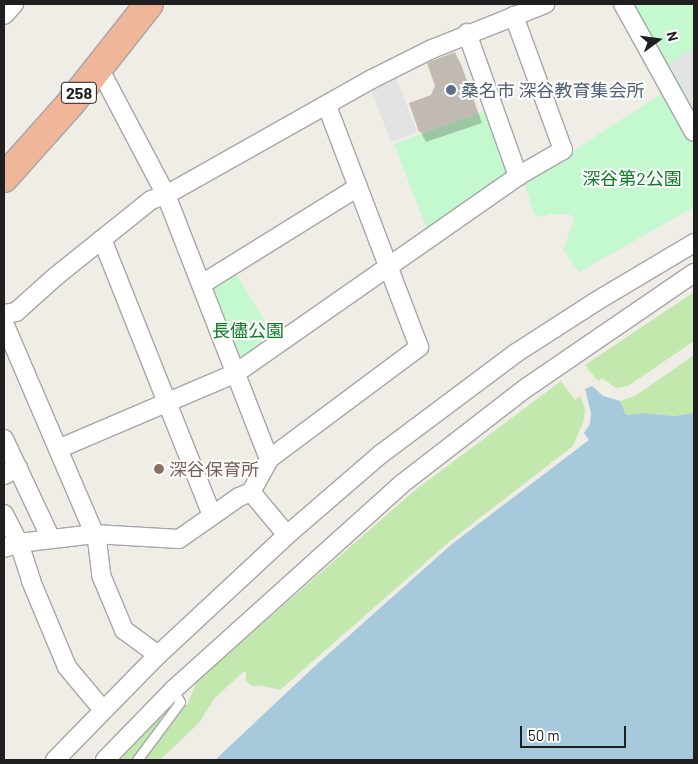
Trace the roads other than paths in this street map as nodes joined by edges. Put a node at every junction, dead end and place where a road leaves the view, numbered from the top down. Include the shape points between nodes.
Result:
1 (14, 4) edge
2 (128, 4) edge
3 (149, 4) edge
4 (545, 4) edge
5 (623, 4) edge
6 (4, 16) edge
7 (514, 16) junction
8 (467, 33) junction
9 (100, 68) junction
10 (327, 106) junction
11 (694, 132) edge
12 (4, 157) edge
13 (518, 176) junction
14 (4, 178) edge
15 (358, 187) junction
16 (166, 196) junction
17 (102, 239) junction
18 (694, 243) edge
19 (388, 266) junction
20 (694, 273) edge
21 (202, 284) junction
22 (4, 314) edge
23 (4, 323) edge
24 (236, 372) junction
25 (166, 400) junction
26 (4, 439) edge
27 (58, 449) junction
28 (269, 459) junction
29 (11, 472) edge
30 (251, 492) junction
31 (4, 514) edge
32 (212, 515) junction
33 (94, 534) junction
34 (287, 535) junction
35 (51, 539) junction
36 (11, 546) edge
37 (158, 655) junction
38 (173, 690) junction
39 (103, 710) junction
40 (55, 760) edge
41 (105, 760) edge
42 (137, 760) edge

1 - 6 street
2 - 12 highway, 258
3 - 9 highway, 258
4 - 7 street
5 - 11 street
7 - 8 street
7 - 13 street via 563,150
8 - 10 street via 372,79
8 - 13 street
9 - 14 highway, 258
9 - 16 street
10 - 15 street
10 - 16 street
13 - 19 street
15 - 19 street
15 - 21 street
16 - 17 street via 151,200
16 - 21 street
17 - 22 street via 16,312
17 - 25 street
18 - 34 street via 595,302 470,386 353,477
19 - 24 street
19 - 28 street via 419,347
20 - 38 street via 526,388 403,482
21 - 24 street
23 - 27 street
24 - 25 street
24 - 28 street
25 - 27 street
25 - 32 street
26 - 29 street
27 - 33 street
28 - 30 street
29 - 35 street
30 - 32 street
30 - 34 street
31 - 36 street
32 - 33 street via 179,539
33 - 35 street
33 - 37 street via 101,575 124,630
34 - 37 street
35 - 36 street
36 - 39 street via 31,581 68,667
37 - 39 street
38 - 41 street
38 - 42 lane via 180,702
39 - 40 street

